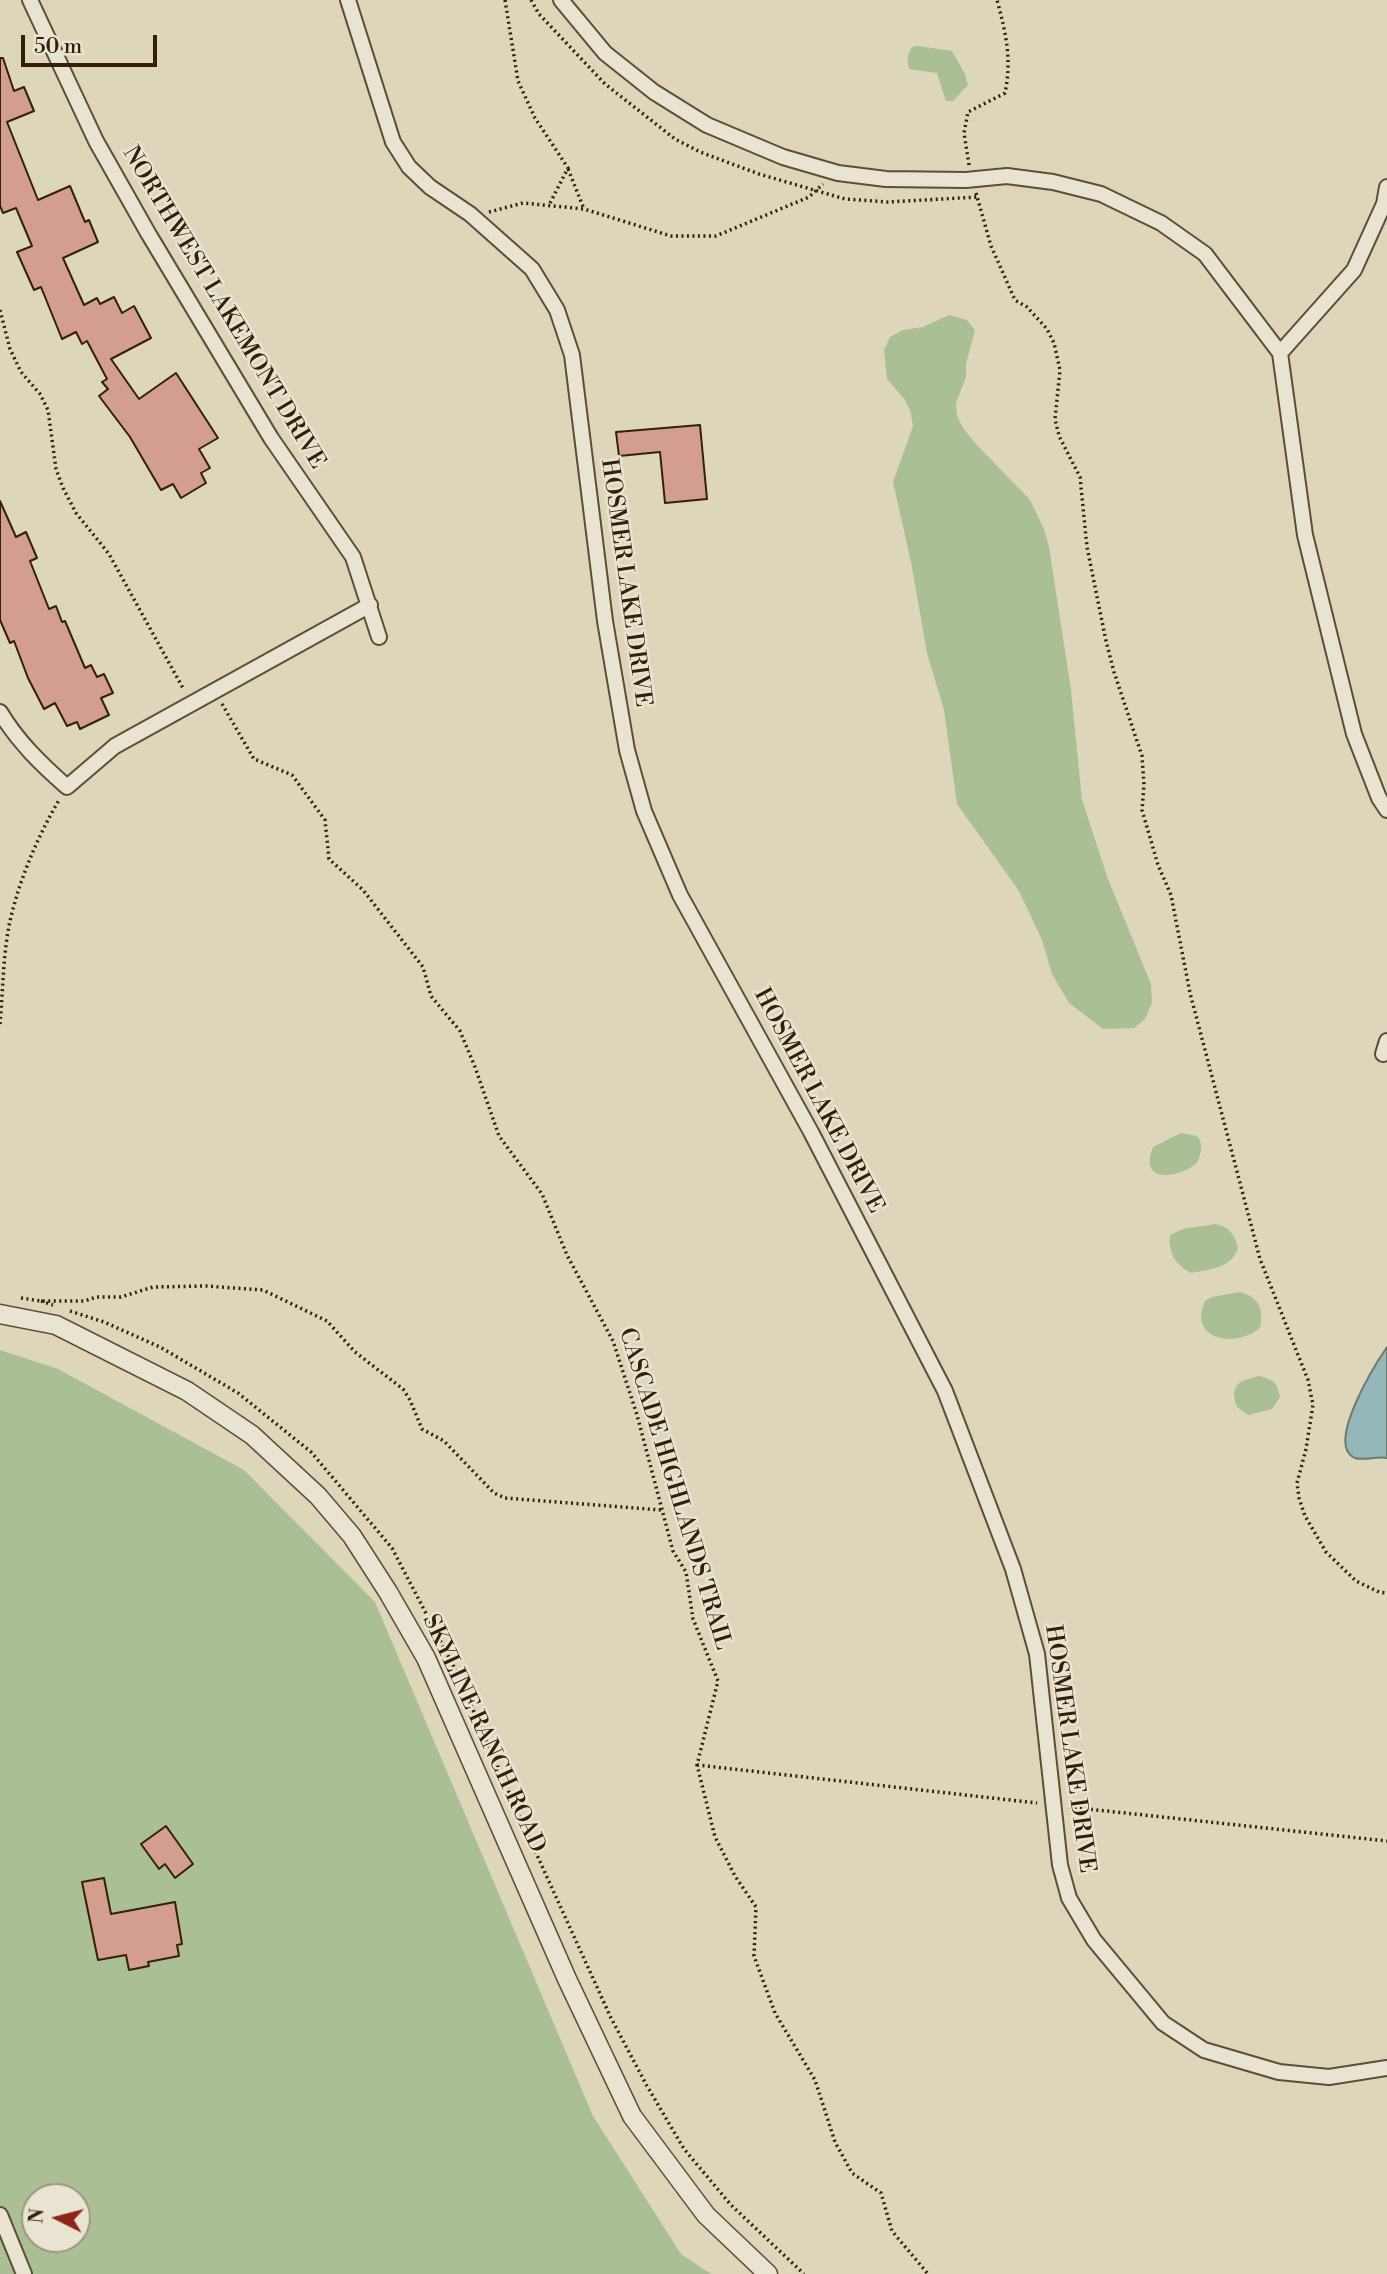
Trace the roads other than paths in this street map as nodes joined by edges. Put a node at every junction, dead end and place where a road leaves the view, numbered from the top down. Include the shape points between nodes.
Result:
1 (30, 0) edge
2 (348, 0) edge
3 (561, 0) edge
4 (1387, 187) edge
5 (1280, 353) junction
6 (370, 605) junction
7 (379, 637) dead end
8 (0, 712) edge
9 (1387, 810) edge
10 (0, 1314) edge
11 (1387, 2068) edge
12 (0, 2216) edge
13 (24, 2274) edge
14 (768, 2274) edge

1 - 6 street, NORTHWEST LAKEMONT DRIVE via 96,141 271,438 353,557
2 - 11 street, HOSMER LAKE DRIVE via 393,142 409,167 532,269 557,310 572,355 605,621 627,750 644,811 680,895 811,1132 945,1391 1013,1569 1037,1654 1060,1865 1069,1898 1094,1940 1163,2023 1203,2050 1279,2072 1329,2077
3 - 5 street via 605,53 654,92 707,125 783,156 838,173 886,179 1007,177 1053,182 1101,194 1161,223 1205,254
4 - 5 street via 1354,270
5 - 9 street via 1305,535 1354,734
6 - 7 street, NORTHWEST LAKEMONT DRIVE
6 - 8 street via 115,746 67,786 34,758
10 - 14 street, SKYLINE RANCH ROAD via 56,1325 187,1391 260,1441 352,1536 426,1658 632,2116 706,2215
12 - 13 street

